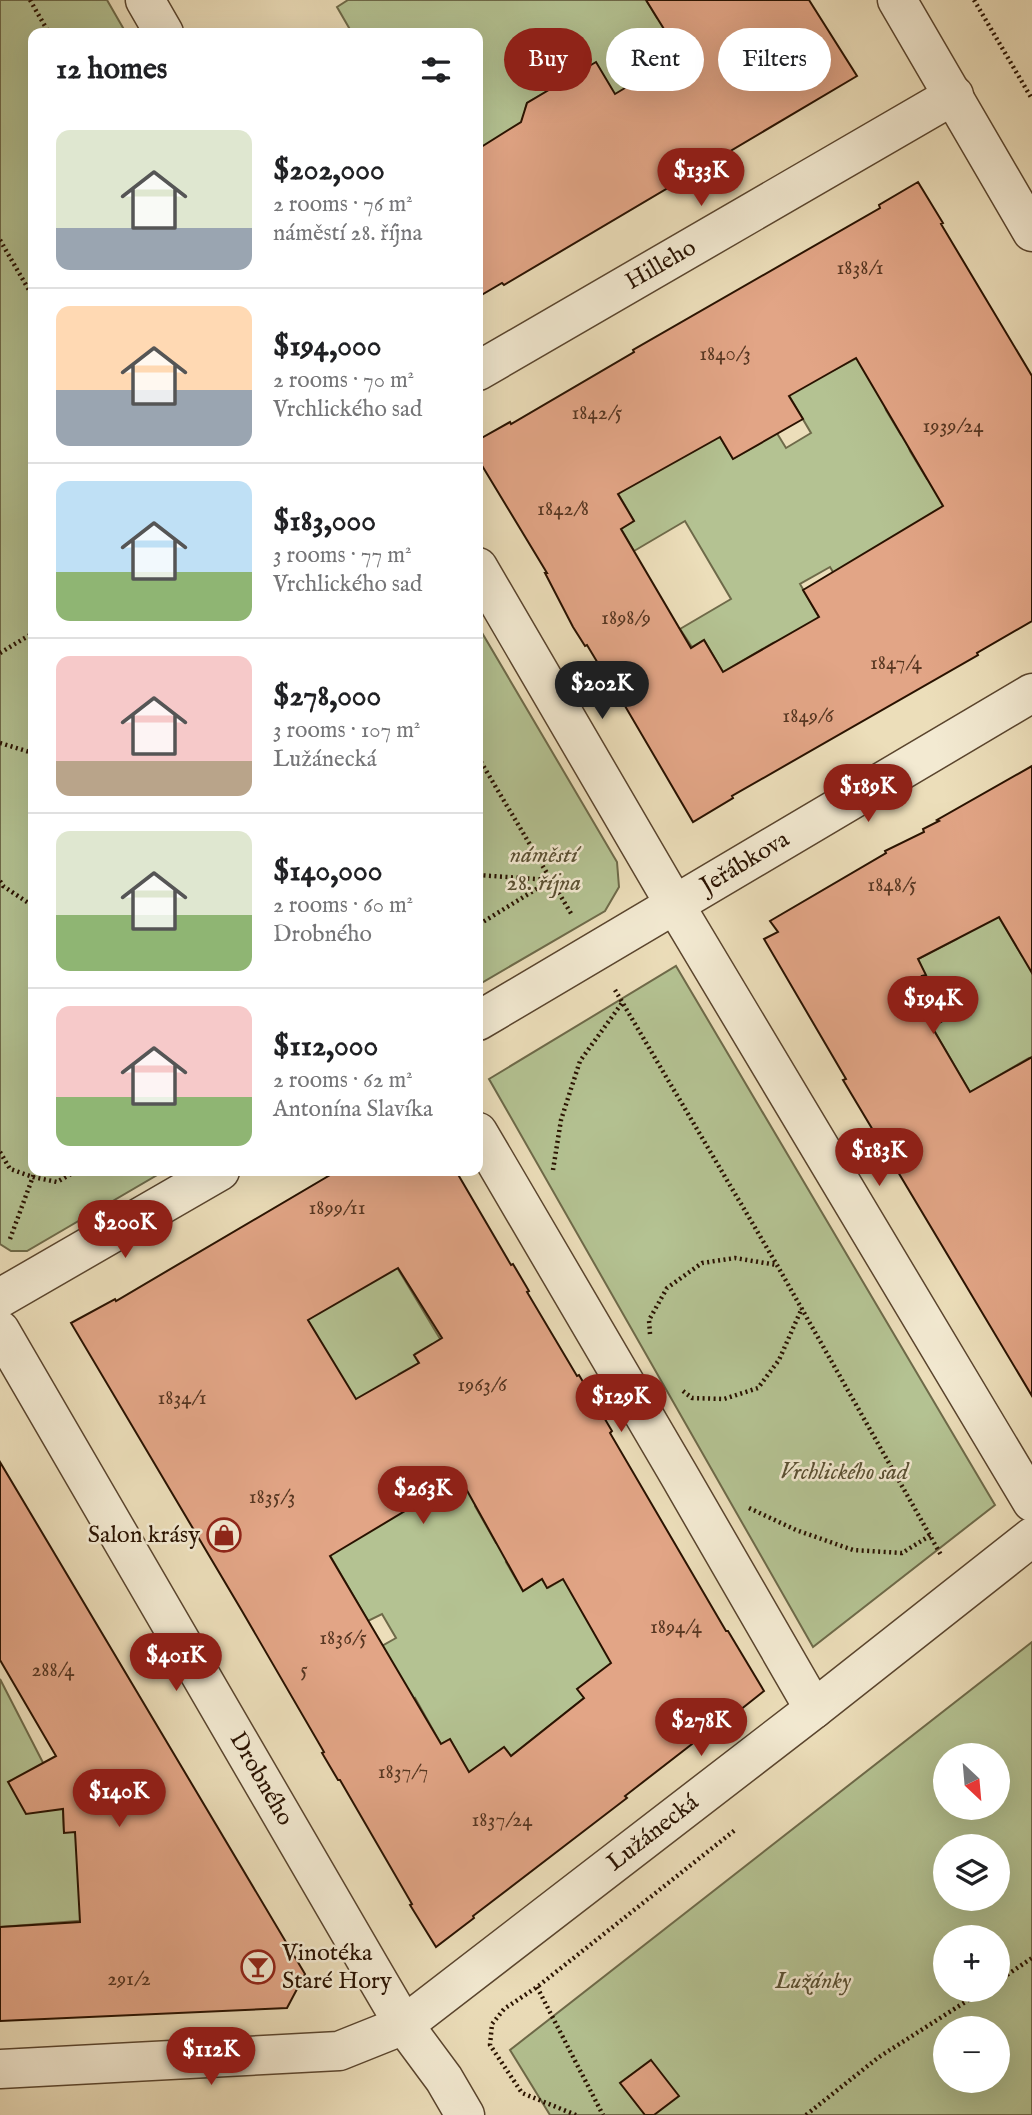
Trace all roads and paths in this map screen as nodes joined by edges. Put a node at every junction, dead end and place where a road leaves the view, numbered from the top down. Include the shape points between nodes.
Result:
1 (30, 0) edge
2 (145, 0) edge
3 (897, 0) edge
4 (974, 0) edge
5 (46, 28) edge
6 (161, 28) edge
7 (954, 95) junction
8 (1032, 99) edge
9 (1032, 232) edge
10 (0, 240) edge
11 (28, 288) edge
12 (483, 369) edge
13 (483, 576) edge
14 (28, 636) edge
15 (0, 653) edge
16 (1032, 693) edge
17 (0, 743) edge
18 (28, 751) edge
19 (483, 765) edge
20 (483, 875) edge
21 (551, 880) junction
22 (0, 881) edge
23 (28, 903) edge
24 (675, 905) junction
25 (483, 922) edge
26 (594, 952) junction
27 (622, 1003) junction
28 (483, 1018) edge
29 (483, 1141) edge
30 (0, 1152) edge
31 (553, 1171) dead end
32 (28, 1175) edge
33 (30, 1176) edge
34 (68, 1176) edge
35 (211, 1176) edge
36 (33, 1177) junction
37 (9, 1242) dead end
38 (778, 1265) junction
39 (0, 1298) edge
40 (802, 1308) junction
41 (0, 1330) edge
42 (651, 1339) dead end
43 (681, 1389) dead end
44 (1032, 1502) edge
45 (748, 1507) dead end
46 (931, 1535) junction
47 (1032, 1537) edge
48 (964, 1590) junction
49 (814, 1709) junction
50 (1032, 1958) edge
51 (1010, 1973) edge
52 (965, 2002) edge
53 (404, 2025) junction
54 (0, 2069) edge
55 (465, 2115) edge
56 (576, 2115) edge
57 (603, 2115) edge
58 (806, 2115) edge

1 - 5 path
2 - 6 street
3 - 7 street
4 - 8 path
7 - 9 street
7 - 12 street, Hilleho
10 - 11 path
13 - 24 street
14 - 15 path
16 - 24 street, Jeřábkova
17 - 18 path
19 - 21 path
20 - 21 path
21 - 25 path
21 - 26 path
22 - 23 path
24 - 26 street
24 - 44 street
26 - 27 path
26 - 28 street
27 - 31 path via 580,1061 561,1120
27 - 38 path
29 - 49 street
30 - 32 path via 10,1170
33 - 36 path
34 - 36 path via 58,1182
35 - 39 street
36 - 37 path
38 - 40 path
38 - 42 path via 735,1258 702,1263 667,1288 649,1320
40 - 43 path via 779,1360 758,1388 724,1399 692,1398
40 - 46 path
41 - 53 street, Drobného
45 - 46 path via 853,1550 902,1553
46 - 48 path
47 - 48 street, Lužánecká
48 - 49 street, Lužánecká
49 - 53 street, Lužánecká
50 - 51 path
52 - 58 path via 879,2057
53 - 54 street, Lužánecká via 339,2051
53 - 55 street, Drobného
56 - 57 path via 522,2093 489,2045 492,2024 504,2009 537,1987

